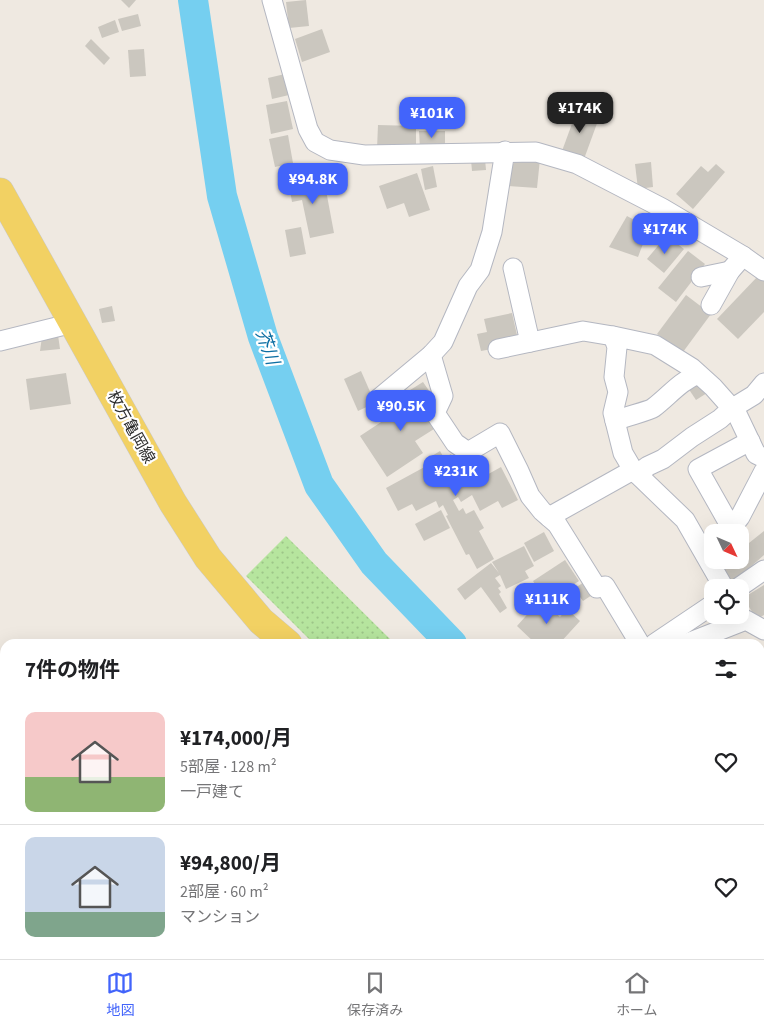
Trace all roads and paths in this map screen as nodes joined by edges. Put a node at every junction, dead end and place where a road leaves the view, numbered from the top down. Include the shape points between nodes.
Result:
1 (272, 0) edge
2 (505, 151) junction
3 (0, 192) edge
4 (742, 256) junction
5 (514, 268) dead end
6 (730, 270) junction
7 (764, 272) edge
8 (701, 277) dead end
9 (712, 305) dead end
10 (73, 323) junction
11 (613, 336) junction
12 (0, 341) edge
13 (530, 342) junction
14 (498, 348) dead end
15 (430, 355) junction
16 (698, 374) junction
17 (764, 383) edge
18 (377, 400) dead end
19 (732, 408) junction
20 (615, 420) junction
21 (750, 441) junction
22 (764, 458) edge
23 (764, 471) edge
24 (635, 472) junction
25 (549, 517) junction
26 (764, 570) edge
27 (719, 579) edge
28 (749, 580) edge
29 (704, 610) edge
30 (764, 630) edge
31 (282, 639) edge
32 (637, 639) edge
33 (661, 639) edge
34 (698, 639) edge

1 - 2 street via 314,142 330,150 364,155
2 - 4 street via 536,152 577,164 662,208
2 - 15 street via 492,232 480,270 468,286 443,342
3 - 10 main road, 枚方亀岡線
4 - 6 street
4 - 7 street
5 - 13 street
6 - 8 street
6 - 9 street
10 - 12 street
10 - 31 main road, 枚方亀岡線 via 208,558 261,621
11 - 13 street via 583,331
11 - 16 street via 655,345
11 - 20 street via 617,347
13 - 14 street
15 - 18 street
15 - 25 street via 443,396 435,413 455,443 468,452 500,433 530,496
16 - 19 street
16 - 20 street via 686,379 652,409
17 - 19 street via 754,395
19 - 21 street
19 - 24 street via 663,459
20 - 24 street via 623,453
21 - 22 street via 756,454
21 - 23 street via 698,469 733,526
24 - 25 street
24 - 27 street via 685,520
25 - 32 street via 557,524 597,588 605,586
26 - 28 street
29 - 33 street
30 - 34 street via 746,620

